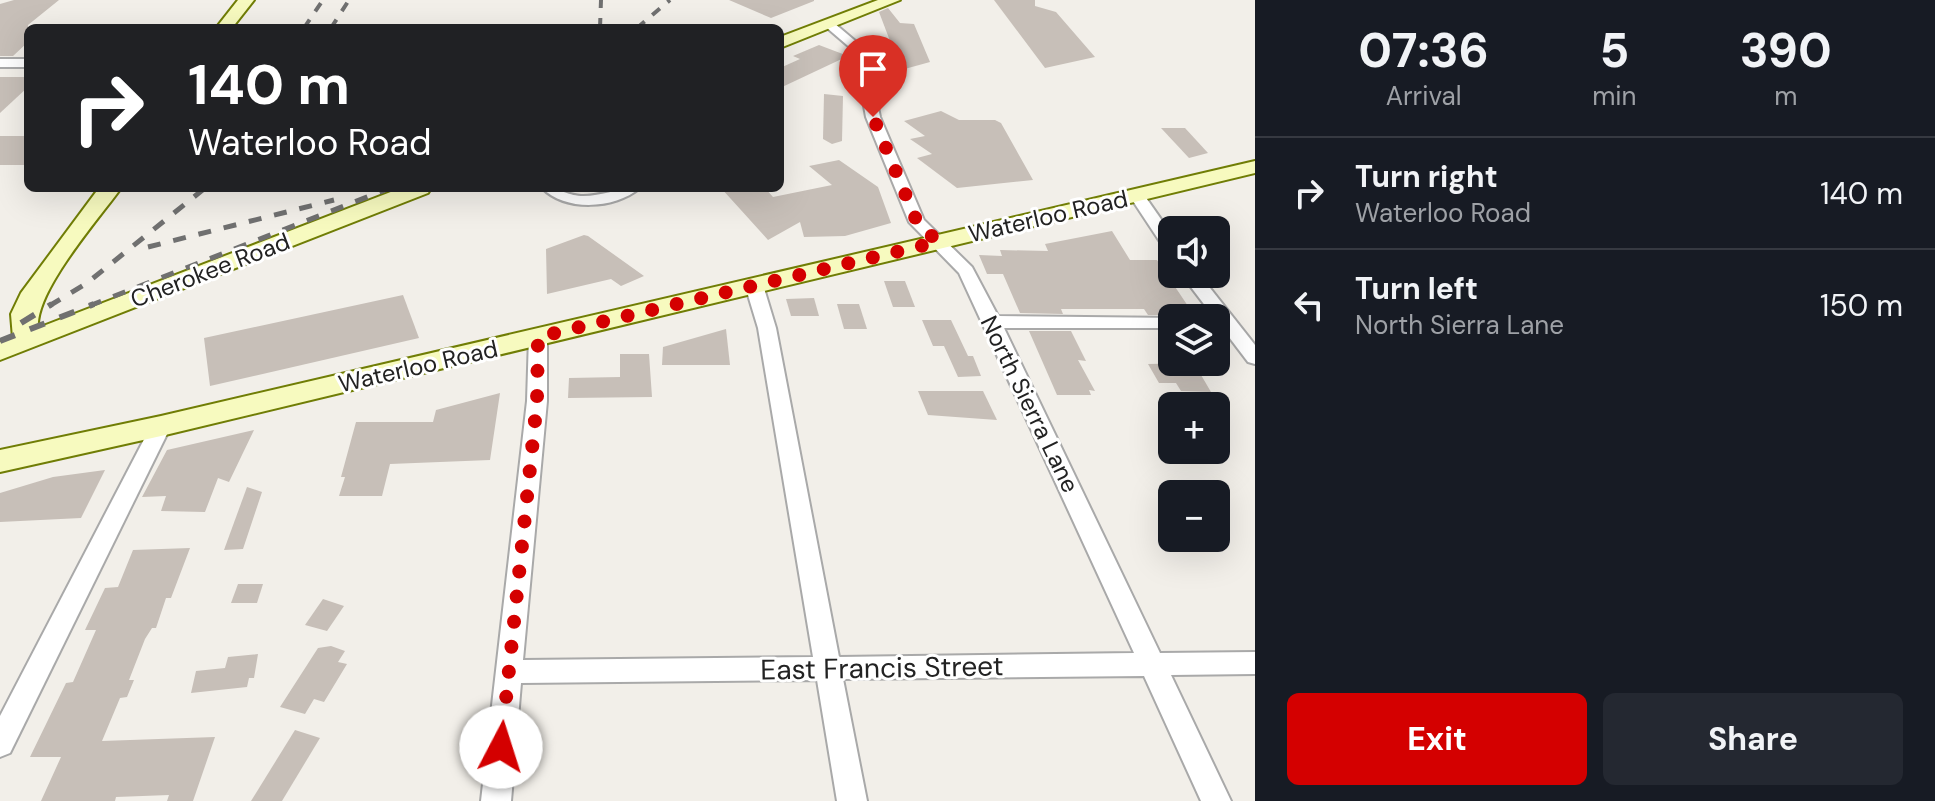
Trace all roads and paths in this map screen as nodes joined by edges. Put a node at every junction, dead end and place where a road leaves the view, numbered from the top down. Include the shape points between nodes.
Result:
1 (246, 0) edge
2 (892, 0) edge
3 (227, 24) edge
4 (830, 25) junction
5 (784, 42) edge
6 (0, 63) edge
7 (24, 63) edge
8 (1255, 167) edge
9 (107, 192) edge
10 (410, 192) edge
11 (555, 192) edge
12 (617, 192) edge
13 (1137, 195) junction
14 (1158, 226) edge
15 (938, 242) junction
16 (754, 285) junction
17 (992, 322) junction
18 (1158, 322) edge
19 (1230, 325) edge
20 (1255, 328) edge
21 (1230, 332) edge
22 (538, 337) junction
23 (26, 342) junction
24 (0, 352) edge
25 (1255, 358) edge
26 (161, 426) junction
27 (0, 461) edge
28 (1255, 663) edge
29 (1153, 664) junction
30 (827, 668) junction
31 (508, 672) junction
32 (0, 744) edge
33 (496, 801) edge
34 (852, 801) edge
35 (1216, 801) edge

1 - 3 main road
2 - 4 main road
4 - 5 main road
4 - 15 street, North Sierra Lane via 860,50 873,117 917,222
6 - 7 street
8 - 13 main road, Waterloo Road
9 - 23 main road via 33,293 24,314
10 - 23 main road, Cherokee Road
11 - 12 street via 580,202
13 - 14 street
13 - 15 main road, Waterloo Road
15 - 16 main road, Waterloo Road
15 - 17 street, North Sierra Lane via 966,271
16 - 22 main road, Waterloo Road
16 - 30 street via 767,328
17 - 18 street
17 - 29 street, North Sierra Lane
19 - 20 street
21 - 25 street
22 - 26 main road, Waterloo Road
22 - 31 street via 537,401
23 - 24 main road, Cherokee Road
26 - 27 main road, Waterloo Road
26 - 32 street
28 - 29 street, East Francis Street
29 - 30 street, East Francis Street
29 - 35 street, North Sierra Lane
30 - 31 street, East Francis Street
30 - 34 street
31 - 33 street

